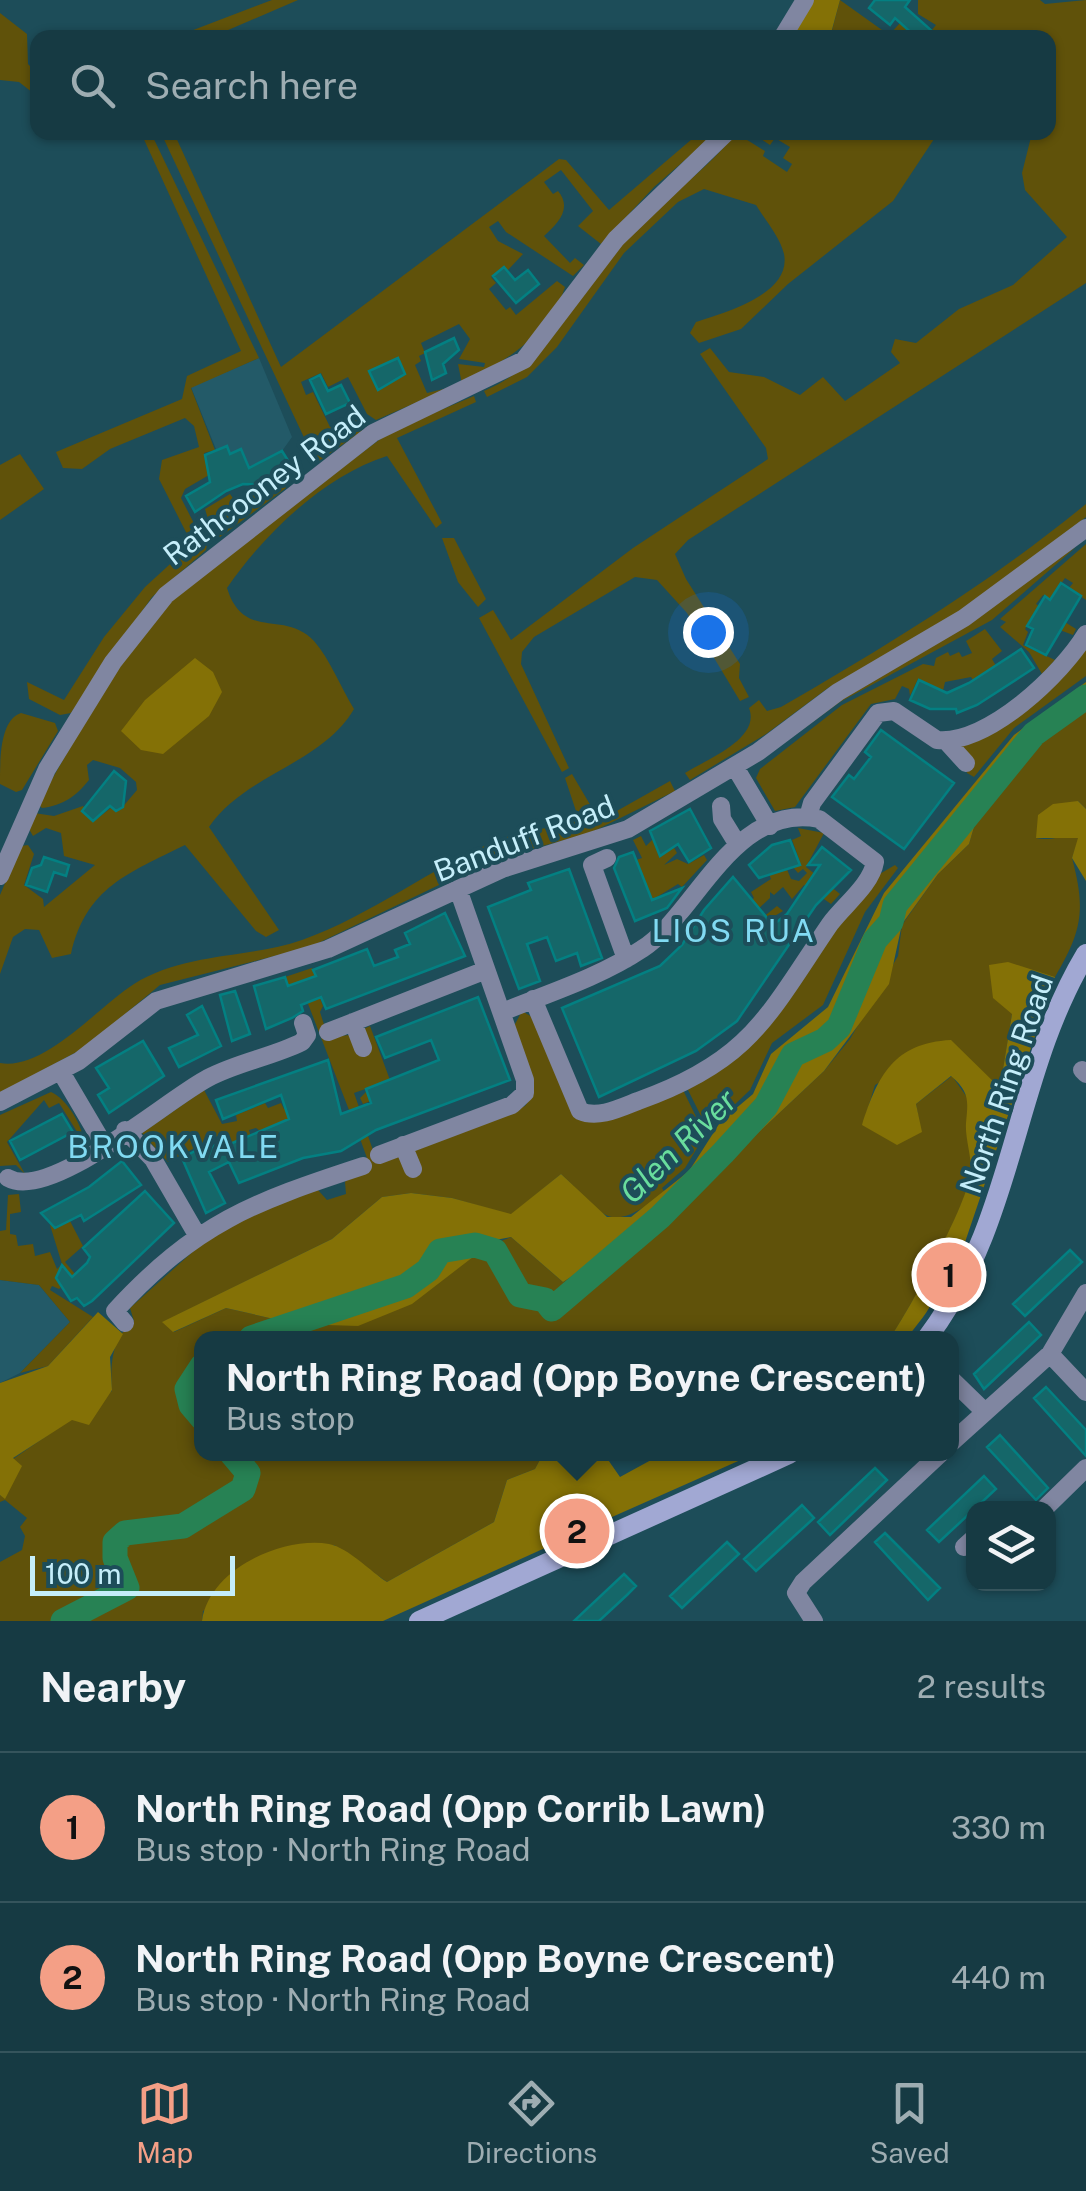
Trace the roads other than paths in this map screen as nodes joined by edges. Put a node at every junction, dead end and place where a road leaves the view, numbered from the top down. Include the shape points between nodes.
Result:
1 (805, 0) edge
2 (787, 30) edge
3 (720, 140) edge
4 (1086, 528) edge
5 (1086, 634) edge
6 (946, 741) junction
7 (966, 763) dead end
8 (735, 767) junction
9 (721, 806) dead end
10 (808, 817) junction
11 (770, 826) junction
12 (738, 845) junction
13 (607, 858) dead end
14 (0, 876) edge
15 (458, 890) junction
16 (1086, 954) edge
17 (626, 959) junction
18 (486, 970) junction
19 (533, 1000) junction
20 (502, 1012) junction
21 (353, 1022) junction
22 (304, 1023) dead end
23 (328, 1032) dead end
24 (363, 1048) dead end
25 (61, 1072) junction
26 (0, 1102) edge
27 (125, 1130) junction
28 (104, 1145) junction
29 (403, 1146) junction
30 (413, 1169) dead end
31 (8, 1178) dead end
32 (196, 1234) junction
33 (1086, 1293) edge
34 (125, 1323) dead end
35 (933, 1331) edge
36 (1050, 1354) junction
37 (959, 1387) edge
38 (1086, 1392) edge
39 (984, 1411) junction
40 (959, 1435) edge
41 (774, 1461) edge
42 (933, 1461) edge
43 (1086, 1468) edge
44 (1052, 1501) edge
45 (420, 1621) edge
46 (814, 1621) edge

1 - 2 street
3 - 14 street, Rathcooney Road via 616,238 524,360 382,428 166,595 113,662 47,769
4 - 8 street, Banduff Road via 964,618 838,692
5 - 6 street via 1041,689 984,726
6 - 7 street
6 - 10 street via 894,711 878,713
8 - 11 street
8 - 15 street, Banduff Road via 611,837 517,864
9 - 12 street
10 - 11 street
10 - 19 street via 826,822 875,862 872,874 760,1026 702,1073 594,1115 580,1110
11 - 12 street
12 - 17 street via 659,936
13 - 17 street via 592,865
15 - 18 street
15 - 25 street, Banduff Road via 328,949 156,1001
16 - 35 main road, North Ring Road via 1053,1020 986,1238
17 - 19 street
18 - 20 street
18 - 21 street
19 - 20 street
20 - 29 street via 525,1080 521,1098
21 - 23 street
21 - 24 street
22 - 27 street via 308,1034 302,1042 212,1076
25 - 26 street, Banduff Road
25 - 28 street
27 - 28 street
27 - 32 street via 152,1158
28 - 31 street via 45,1180
29 - 30 street
29 - 32 street via 333,1186 261,1201
32 - 34 street via 115,1312
33 - 36 street
36 - 38 street
36 - 39 street
37 - 39 street
39 - 40 street
41 - 45 main road
42 - 46 street via 803,1582 796,1593
43 - 44 street

